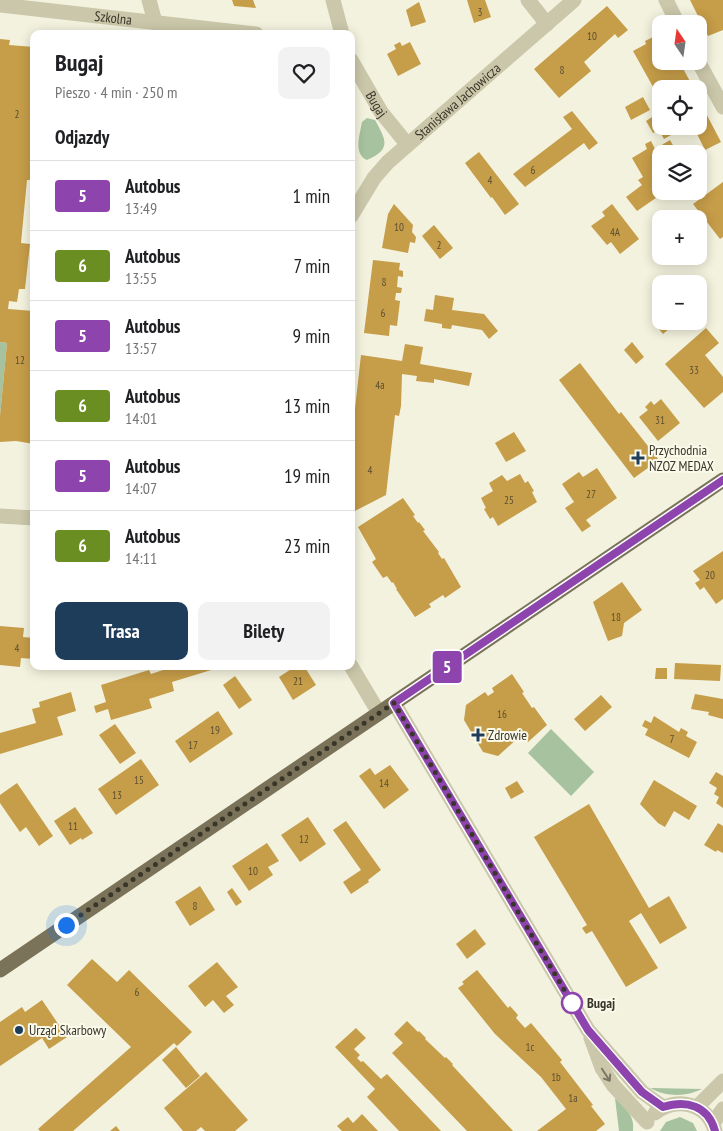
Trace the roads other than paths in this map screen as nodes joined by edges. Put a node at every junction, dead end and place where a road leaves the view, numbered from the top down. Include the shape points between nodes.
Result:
1 (149, 0) edge
2 (333, 0) edge
3 (528, 0) edge
4 (574, 0) edge
5 (666, 0) edge
6 (0, 5) edge
7 (674, 15) edge
8 (155, 22) junction
9 (547, 24) junction
10 (222, 30) edge
11 (341, 30) edge
12 (355, 67) edge
13 (703, 70) edge
14 (723, 107) edge
15 (407, 144) junction
16 (355, 209) edge
17 (723, 480) edge
18 (0, 516) edge
19 (30, 518) edge
20 (353, 670) edge
21 (394, 703) junction
22 (379, 713) junction
23 (0, 970) edge
24 (588, 1030) junction
25 (723, 1081) edge
26 (663, 1107) junction
27 (697, 1107) junction
28 (723, 1109) edge
29 (645, 1127) edge
30 (714, 1127) edge

1 - 8 street
2 - 11 street
3 - 9 street
4 - 9 street, Stanisława Jachowicza
5 - 7 street
6 - 8 street, Szkolna
8 - 10 street, Szkolna
9 - 15 street, Stanisława Jachowicza
12 - 15 street, Bugaj via 381,112
13 - 14 street
15 - 16 street, Stanisława Jachowicza via 374,178
17 - 21 main road
18 - 19 street
20 - 22 street
21 - 22 main road
21 - 24 street
22 - 23 main road
24 - 26 street via 642,1092
24 -> 29 street via 602,1068
25 - 27 street
26 - 27 street via 684,1104
26 - 29 street
27 - 30 street
28 - 30 street

